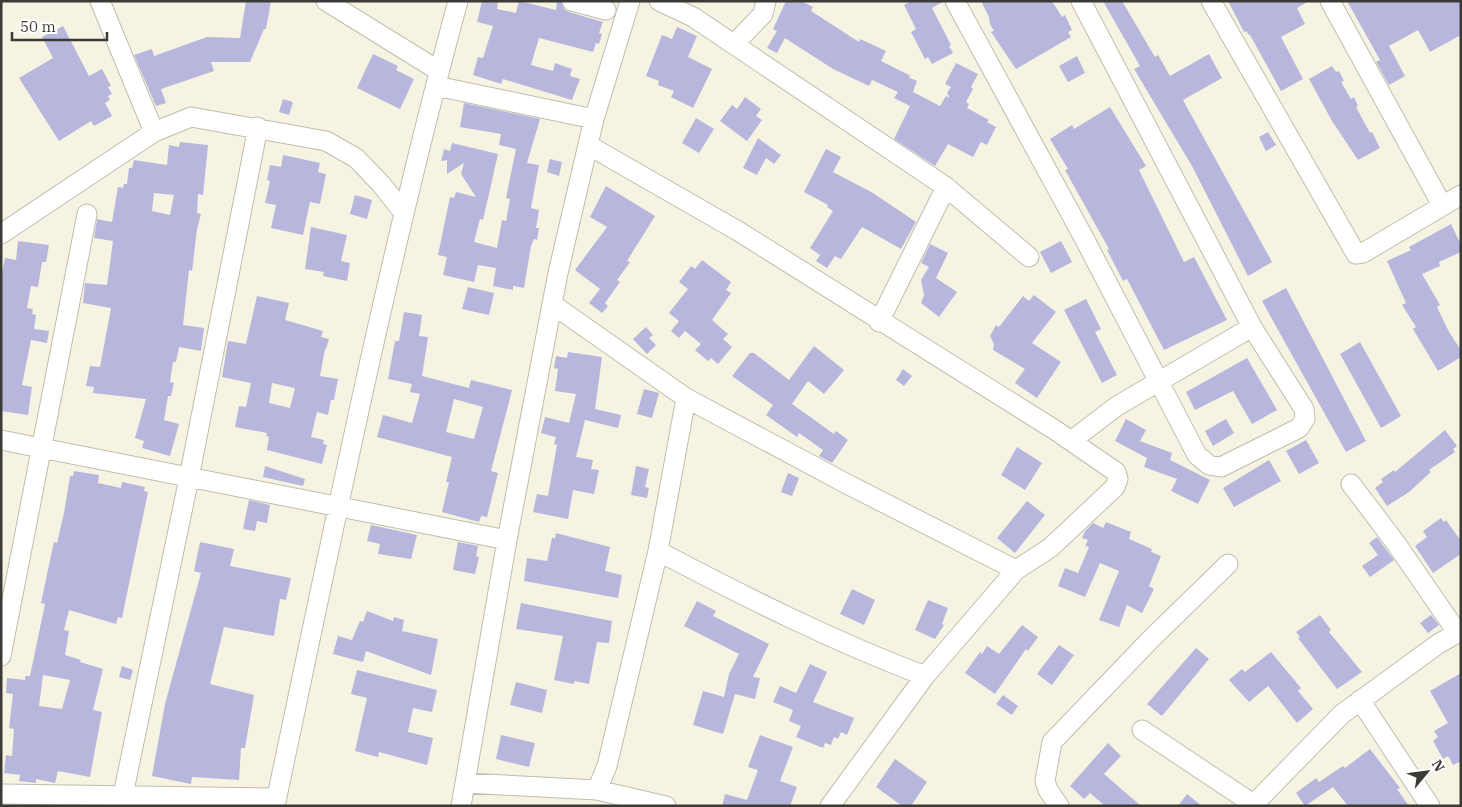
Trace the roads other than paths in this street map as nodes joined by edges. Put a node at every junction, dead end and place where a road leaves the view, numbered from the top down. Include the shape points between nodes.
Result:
1 (100, 1) edge
2 (326, 1) edge
3 (458, 1) edge
4 (572, 1) edge
5 (630, 1) edge
6 (659, 1) edge
7 (766, 1) edge
8 (955, 1) edge
9 (1081, 1) edge
10 (1211, 1) edge
11 (1330, 1) edge
12 (606, 10) dead end
13 (734, 44) junction
14 (438, 78) junction
15 (594, 119) junction
16 (258, 127) junction
17 (154, 132) junction
18 (588, 144) junction
19 (946, 187) junction
20 (1461, 195) edge
21 (1442, 205) junction
22 (404, 213) junction
23 (87, 214) dead end
24 (1, 234) edge
25 (1029, 257) dead end
26 (552, 304) junction
27 (879, 322) junction
28 (1252, 327) junction
29 (1159, 382) junction
30 (686, 398) junction
31 (1, 440) edge
32 (1071, 441) junction
33 (41, 448) junction
34 (189, 478) junction
35 (1351, 484) dead end
36 (338, 506) junction
37 (507, 540) junction
38 (658, 551) junction
39 (1228, 564) dead end
40 (1016, 570) junction
41 (1459, 631) edge
42 (1, 656) edge
43 (925, 676) junction
44 (1360, 700) junction
45 (1142, 730) dead end
46 (465, 783) junction
47 (597, 790) junction
48 (1, 794) edge
49 (123, 795) junction
50 (276, 802) edge
51 (1254, 805) edge
52 (461, 806) edge
53 (666, 806) edge
54 (830, 806) edge
55 (1059, 806) edge
56 (1430, 806) edge

1 - 17 street
2 - 14 street
3 - 14 street
4 - 12 street
5 - 15 street
6 - 13 street via 693,17
7 - 13 street via 763,14
8 - 29 street
9 - 28 street
10 - 21 street via 1356,254 1363,253
11 - 21 street
13 - 19 street
14 - 15 street
14 - 22 street
15 - 18 street
16 - 17 street via 190,117
16 - 22 street via 326,141 356,158
16 - 34 street
17 - 24 street
18 - 26 street
18 - 27 street via 738,231
19 - 25 street
19 - 27 street
20 - 21 street
22 - 36 street
23 - 33 street
26 - 30 street
26 - 37 street
27 - 32 street
28 - 29 street
28 - 29 street via 1304,409 1305,419 1299,428 1221,466 1209,465 1197,454
29 - 32 street via 1117,406
30 - 38 street
30 - 40 street
31 - 33 street
32 - 40 street via 1116,472 1115,487 1050,548
33 - 34 street
33 - 42 street
34 - 36 street
34 - 49 street
35 - 41 street
36 - 37 street
36 - 50 street
37 - 46 street
38 - 43 street via 731,590 864,652
38 - 47 street via 607,766
39 - 55 street via 1052,742 1045,781
40 - 43 street
41 - 44 street
43 - 54 street
44 - 51 street via 1342,714
44 - 56 street
45 - 51 street
46 - 47 street
46 - 52 street
47 - 53 street
48 - 49 street
49 - 50 street

